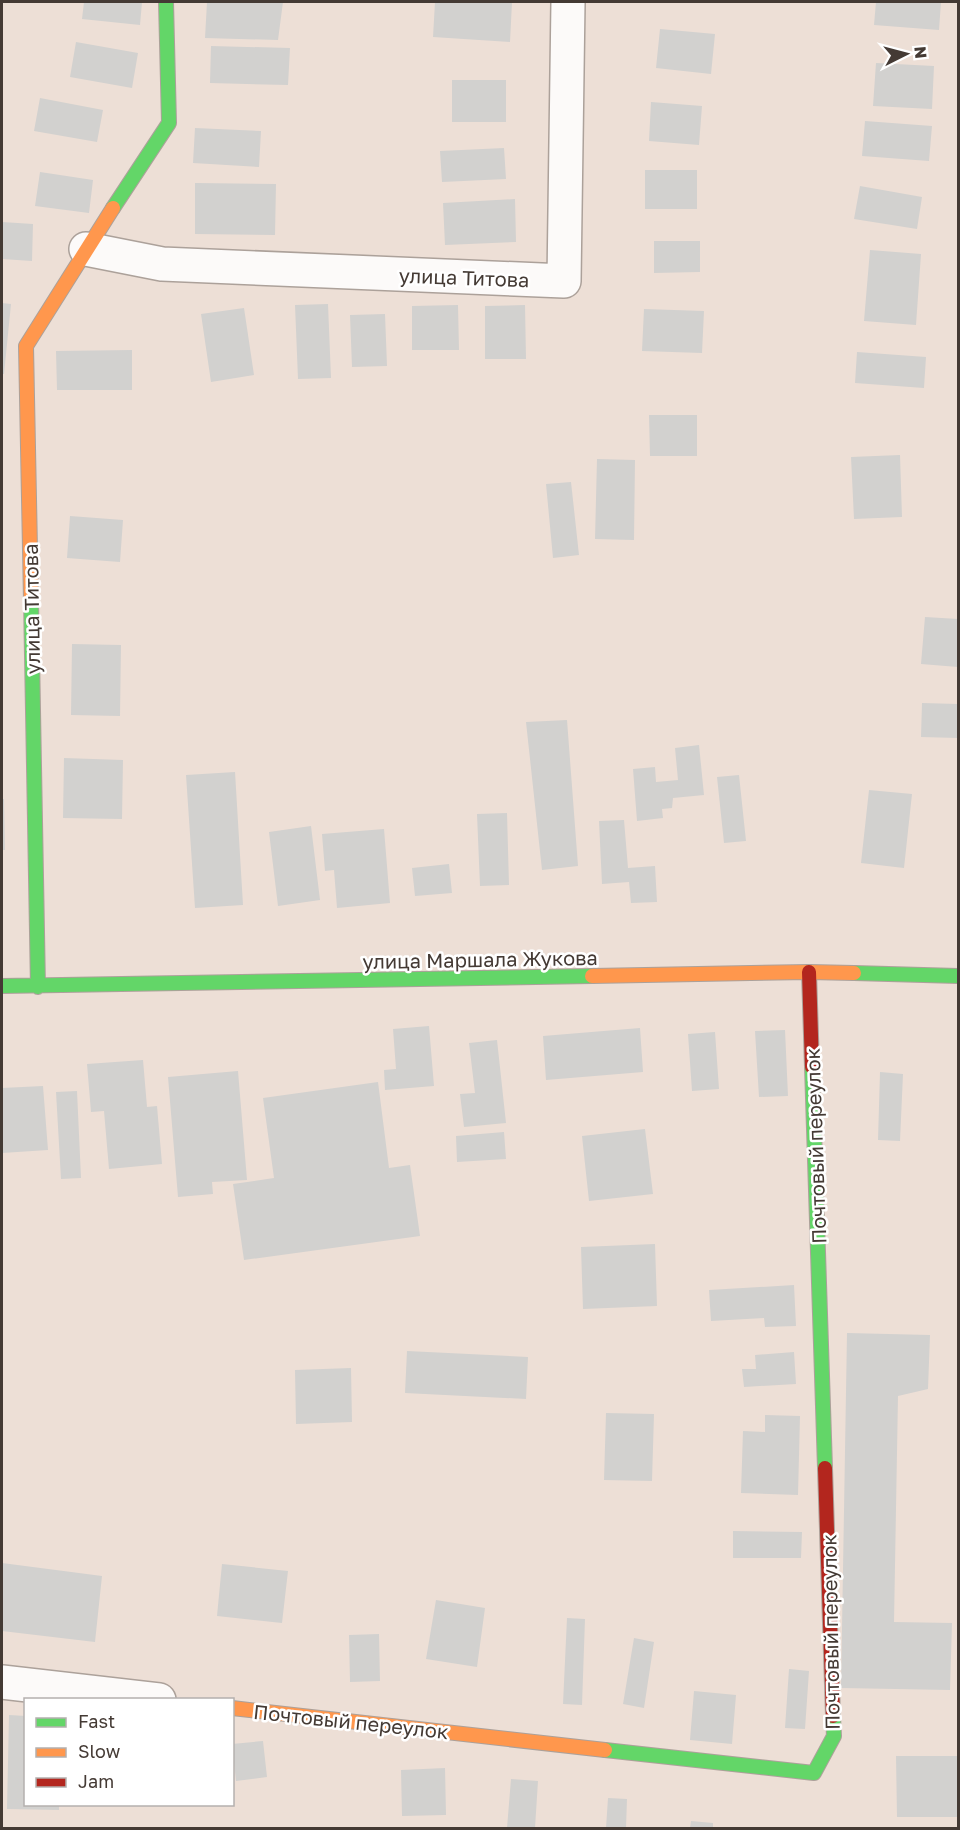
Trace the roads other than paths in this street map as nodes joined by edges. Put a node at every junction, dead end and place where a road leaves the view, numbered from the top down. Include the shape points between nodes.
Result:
1 (166, 2) edge
2 (568, 2) edge
3 (86, 249) junction
4 (809, 972) junction
5 (958, 976) edge
6 (2, 986) edge
7 (38, 987) junction
8 (2, 1682) edge
9 (142, 1698) edge
10 (234, 1708) edge

1 - 3 street, улица Титова via 169,123
2 - 3 street, улица Титова via 564,281 162,264
3 - 7 street, улица Титова via 26,346
4 - 5 street, улица Маршала Жукова
4 - 7 street, улица Маршала Жукова
4 - 10 street, Почтовый переулок via 834,1736 814,1773
6 - 7 street, улица Маршала Жукова
8 - 9 street

